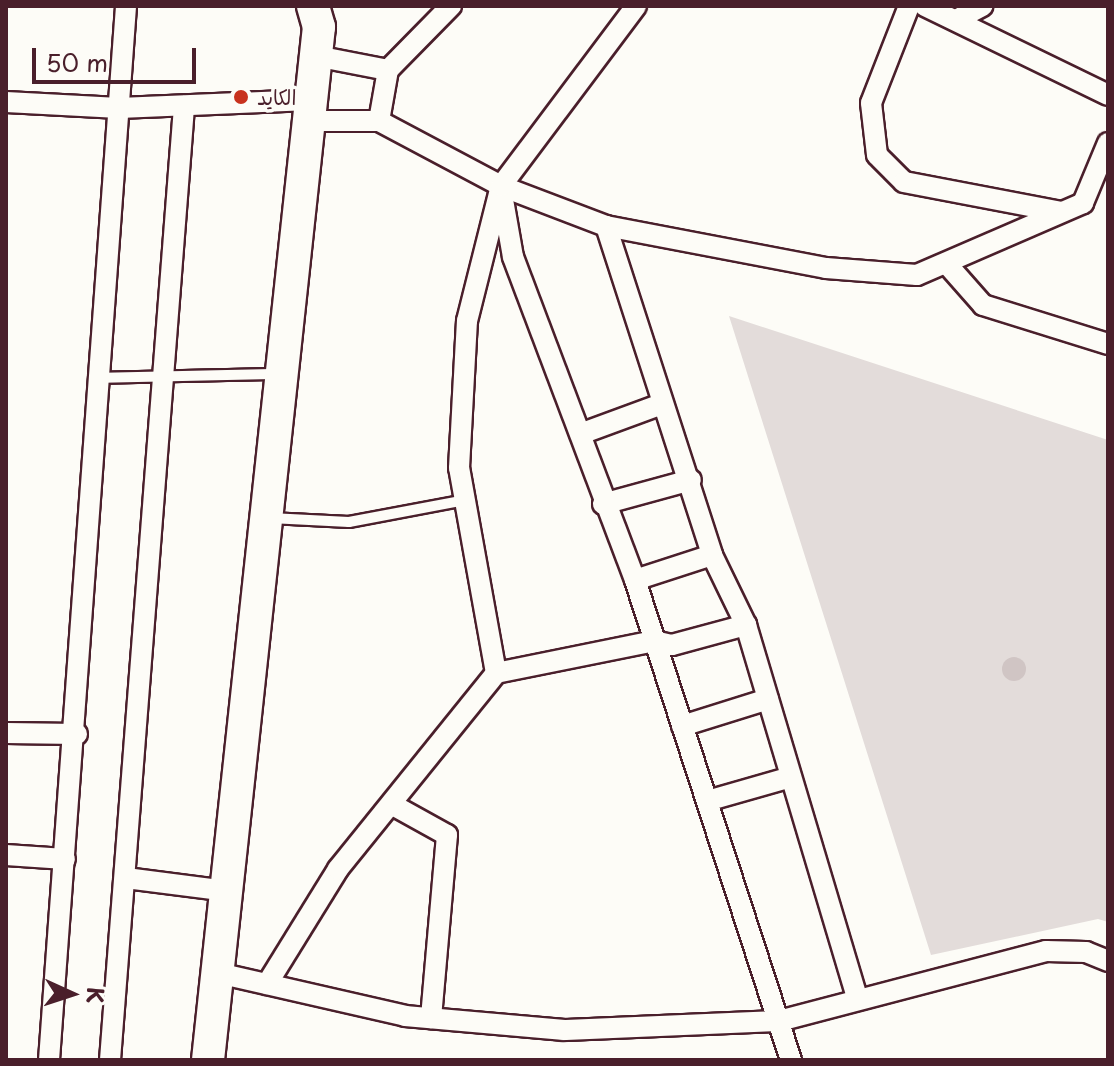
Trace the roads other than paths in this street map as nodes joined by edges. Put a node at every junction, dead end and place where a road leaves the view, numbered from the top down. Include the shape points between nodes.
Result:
1 (126, 6) edge
2 (295, 6) edge
3 (313, 6) edge
4 (451, 6) edge
5 (636, 6) edge
6 (909, 6) edge
7 (925, 6) edge
8 (982, 6) edge
9 (956, 20) junction
10 (316, 56) junction
11 (388, 70) junction
12 (1108, 95) edge
13 (6, 102) edge
14 (184, 106) junction
15 (119, 108) junction
16 (309, 111) junction
17 (379, 121) junction
18 (1108, 143) edge
19 (501, 186) junction
20 (1061, 212) junction
21 (606, 226) junction
22 (946, 263) junction
23 (1108, 344) edge
24 (284, 374) junction
25 (96, 378) junction
26 (163, 381) junction
27 (662, 404) junction
28 (583, 433) junction
29 (691, 480) junction
30 (465, 500) junction
31 (603, 504) junction
32 (270, 518) junction
33 (712, 555) junction
34 (635, 580) junction
35 (746, 625) junction
36 (654, 641) junction
37 (496, 673) junction
38 (768, 699) junction
39 (682, 726) junction
40 (6, 733) edge
41 (77, 734) junction
42 (791, 777) junction
43 (707, 801) junction
44 (391, 804) junction
45 (6, 855) edge
46 (65, 859) junction
47 (126, 878) junction
48 (228, 891) junction
49 (1108, 961) edge
50 (218, 973) junction
51 (267, 984) junction
52 (857, 998) junction
53 (431, 1018) junction
54 (779, 1021) junction
55 (49, 1060) edge
56 (110, 1060) edge
57 (208, 1060) edge
58 (791, 1060) edge

1 - 15 street
2 - 16 main road
3 - 10 main road via 319,27
4 - 11 street
5 - 19 street
6 - 20 street via 871,103 877,155 904,182
7 - 9 street
8 - 9 street
9 - 12 street
10 - 11 street
10 - 16 main road
11 - 17 street
13 - 15 street
14 - 15 street
14 - 16 street
14 - 26 street
15 - 25 street
16 - 17 street
16 - 24 main road
17 - 19 street
18 - 20 street via 1083,203
19 - 21 street
19 - 28 street via 513,257
19 - 30 street via 467,321 459,468
20 - 22 street
21 - 22 street via 826,268 917,275
21 - 27 street
22 - 23 street via 983,305
24 - 26 lane
24 - 32 main road
25 - 26 lane
25 - 41 street
26 - 47 street
27 - 28 street
27 - 29 street
28 - 31 street
29 - 31 street
29 - 33 street
30 - 32 lane via 349,522
30 - 37 street
31 - 34 street
32 - 48 main road
33 - 34 street
33 - 35 street
34 - 36 street
35 - 36 street via 672,645
35 - 38 street
36 - 37 street
36 - 39 street
37 - 44 street
38 - 39 street
38 - 42 street
39 - 43 street
40 - 41 street
41 - 46 street
42 - 43 street
42 - 52 street
43 - 54 street
44 - 51 street via 338,869
44 - 53 street via 447,835
45 - 46 street
46 - 55 street
47 - 48 street
47 - 56 street
48 - 50 main road
49 - 52 street via 1086,952 1046,951
50 - 51 street
50 - 57 main road
51 - 53 street
52 - 54 street
53 - 54 street via 564,1030
54 - 58 street

